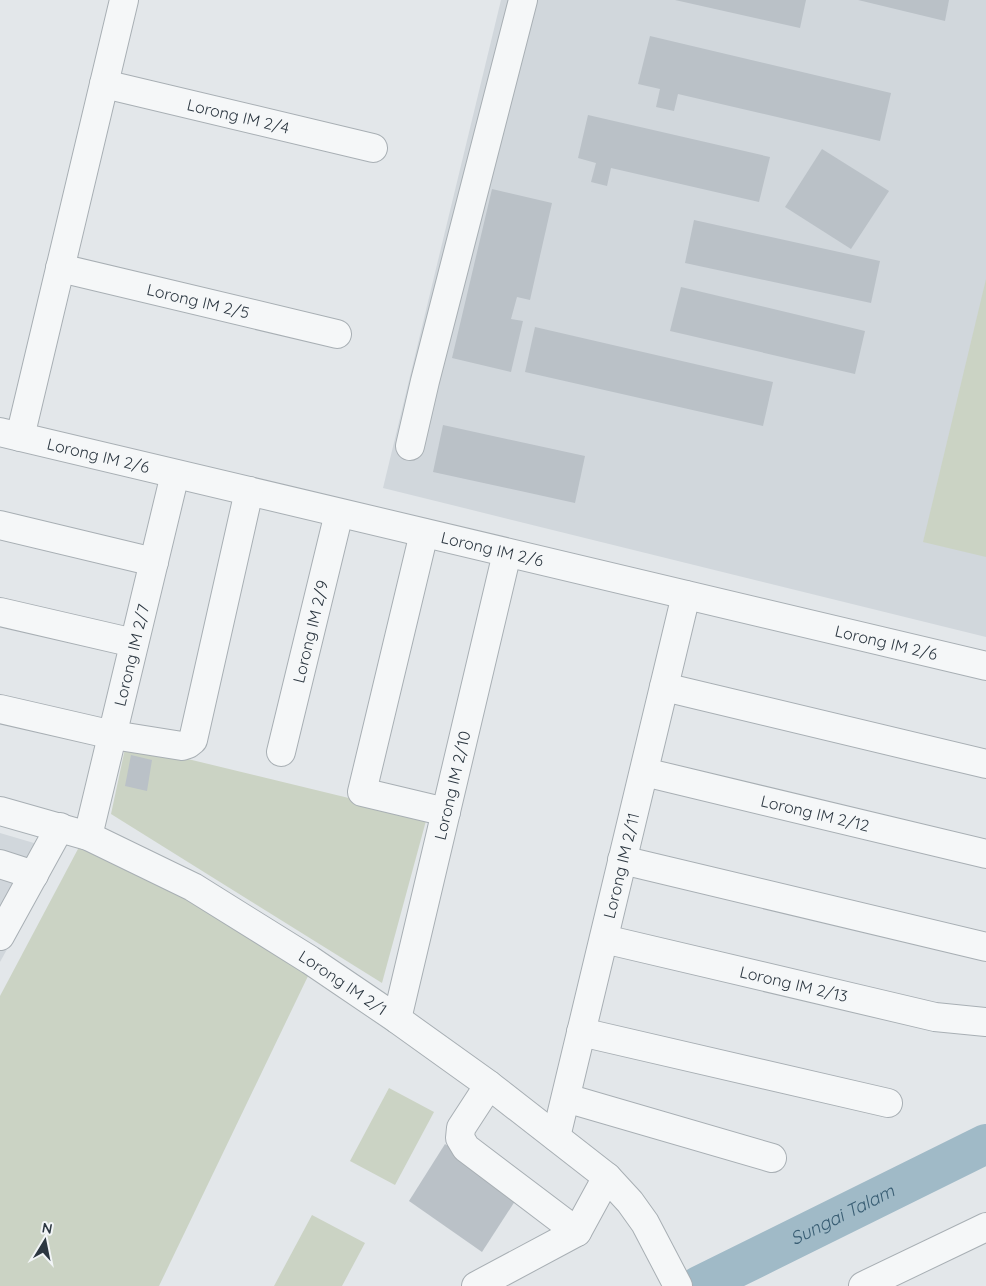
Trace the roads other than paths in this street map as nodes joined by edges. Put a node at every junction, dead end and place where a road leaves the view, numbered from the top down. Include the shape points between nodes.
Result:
1 (124, 0) edge
2 (523, 0) edge
3 (104, 84) junction
4 (373, 148) dead end
5 (60, 268) junction
6 (337, 334) dead end
7 (10, 435) edge
8 (410, 446) dead end
9 (175, 474) junction
10 (248, 491) junction
11 (338, 513) junction
12 (0, 525) edge
13 (424, 533) junction
14 (507, 553) junction
15 (154, 562) junction
16 (686, 595) junction
17 (0, 612) edge
18 (134, 644) junction
19 (986, 666) edge
20 (664, 687) junction
21 (0, 709) edge
22 (113, 735) junction
23 (282, 752) dead end
24 (986, 764) edge
25 (644, 772) junction
26 (0, 811) edge
27 (446, 812) junction
28 (60, 827) junction
29 (88, 836) junction
30 (986, 854) edge
31 (622, 860) junction
32 (0, 864) edge
33 (34, 875) junction
34 (0, 936) edge
35 (604, 939) junction
36 (986, 947) edge
37 (397, 1019) junction
38 (986, 1022) edge
39 (581, 1032) junction
40 (490, 1085) junction
41 (566, 1098) junction
42 (888, 1103) dead end
43 (556, 1137) junction
44 (772, 1158) dead end
45 (607, 1177) junction
46 (986, 1226) edge
47 (577, 1232) junction
48 (476, 1286) edge
49 (678, 1286) edge
50 (863, 1286) edge

1 - 3 street
2 - 8 street
3 - 4 street, Lorong IM 2/4
3 - 5 street
5 - 6 street, Lorong IM 2/5
5 - 7 street
7 - 9 street, Lorong IM 2/6
9 - 10 street, Lorong IM 2/6
9 - 15 street, Lorong IM 2/7
10 - 11 street, Lorong IM 2/6
10 - 22 street via 193,740 182,746
11 - 13 street, Lorong IM 2/6
11 - 23 street, Lorong IM 2/9
12 - 15 street
13 - 14 street, Lorong IM 2/6
13 - 27 street via 362,792
14 - 16 street, Lorong IM 2/6
14 - 27 street, Lorong IM 2/10
15 - 18 street, Lorong IM 2/7
16 - 19 street, Lorong IM 2/6
16 - 20 street, Lorong IM 2/11
17 - 18 street
18 - 22 street, Lorong IM 2/7
20 - 24 street
20 - 25 street, Lorong IM 2/11
21 - 22 street
22 - 29 street, Lorong IM 2/7
25 - 30 street, Lorong IM 2/12
25 - 31 street, Lorong IM 2/11
26 - 28 street, Lorong IM 2/1
27 - 37 street, Lorong IM 2/10
28 - 29 street, Lorong IM 2/1
28 - 33 street
29 - 37 street, Lorong IM 2/1 via 193,887
31 - 35 street, Lorong IM 2/11
31 - 36 street
32 - 33 street
33 - 34 street
35 - 38 street, Lorong IM 2/13 via 935,1017
35 - 39 street, Lorong IM 2/11
37 - 40 street, Lorong IM 2/1
39 - 41 street, Lorong IM 2/11
39 - 42 street
40 - 43 street, Lorong IM 2/1
40 - 47 street via 461,1128 460,1138 466,1148
41 - 43 street, Lorong IM 2/11
41 - 44 street
43 - 45 street, Lorong IM 2/1
45 - 47 street
45 - 49 street, Lorong IM 2/1 via 644,1223
46 - 50 street
47 - 48 street

